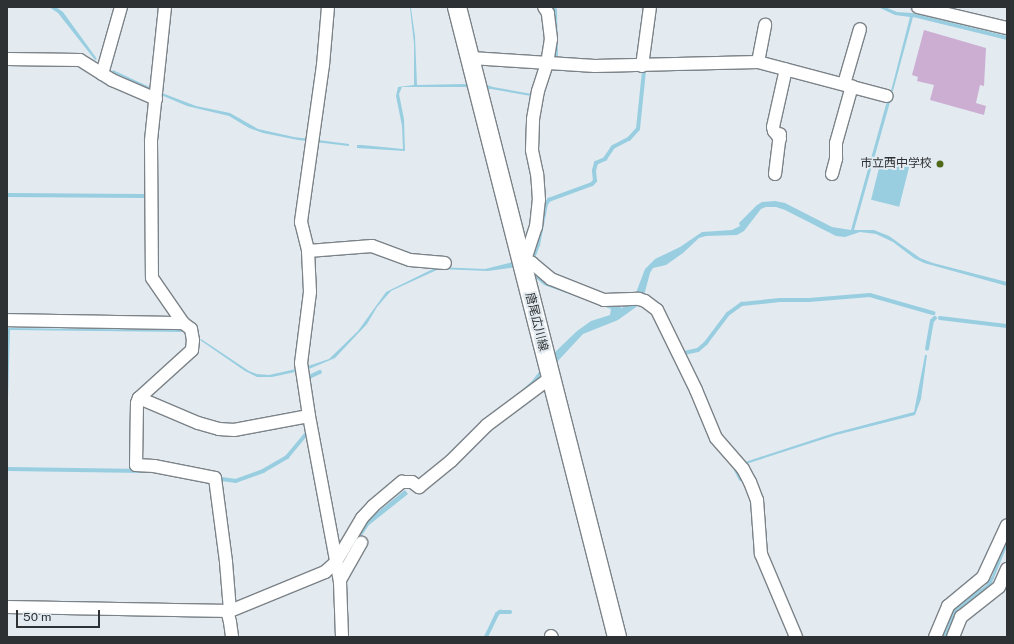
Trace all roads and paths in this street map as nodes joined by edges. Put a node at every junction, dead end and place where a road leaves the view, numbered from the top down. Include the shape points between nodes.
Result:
1 (121, 7) edge
2 (165, 7) edge
3 (328, 7) edge
4 (457, 7) edge
5 (544, 7) edge
6 (650, 7) edge
7 (918, 7) edge
8 (765, 25) dead end
9 (1007, 28) edge
10 (860, 29) dead end
11 (471, 58) junction
12 (7, 59) edge
13 (758, 62) junction
14 (551, 64) junction
15 (642, 66) junction
16 (786, 69) junction
17 (102, 74) junction
18 (848, 85) junction
19 (887, 96) dead end
20 (156, 99) junction
21 (775, 174) dead end
22 (832, 174) dead end
23 (308, 251) junction
24 (522, 262) junction
25 (445, 263) dead end
26 (7, 320) edge
27 (183, 322) junction
28 (548, 371) junction
29 (139, 398) junction
30 (309, 416) junction
31 (1007, 525) edge
32 (361, 543) dead end
33 (336, 562) junction
34 (1007, 569) edge
35 (340, 580) junction
36 (7, 607) edge
37 (229, 610) junction
38 (232, 637) edge
39 (342, 637) edge
40 (617, 637) edge
41 (796, 637) edge
42 (935, 637) edge
43 (953, 637) edge

1 - 17 street
2 - 20 street
3 - 23 street via 323,65 301,222
4 - 11 main road, 唐尾広川線
5 - 14 street via 548,13
6 - 15 street
7 - 9 street
8 - 13 street
10 - 18 street
11 - 14 street
11 - 24 main road, 唐尾広川線
12 - 17 street via 80,60
13 - 15 street
13 - 16 street
14 - 15 street
14 - 24 street via 538,91 533,119 532,150 539,200 536,227
16 - 18 street
16 - 21 street via 773,127 780,137
17 - 20 street
18 - 19 street
18 - 22 street
20 - 27 street via 150,141 152,278
23 - 25 street via 372,246 410,260
23 - 30 street via 310,292 301,363
24 - 28 main road, 唐尾広川線
24 - 41 street via 532,263 551,279 604,300 637,300 657,310 716,438 743,469 750,482 757,500 761,554
26 - 27 street
27 - 29 street via 191,329 192,350
28 - 33 street via 487,425 452,461 419,487 412,482 402,482 373,506 362,518
28 - 40 main road, 唐尾広川線
29 - 30 street via 219,429 234,430
29 - 37 street via 136,465 215,478 226,562
30 - 33 street
31 - 42 street via 983,577 948,606
32 - 35 street
33 - 35 street
33 - 37 street via 325,572
34 - 43 street via 999,588 961,616
35 - 39 street
36 - 37 street
37 - 38 street

